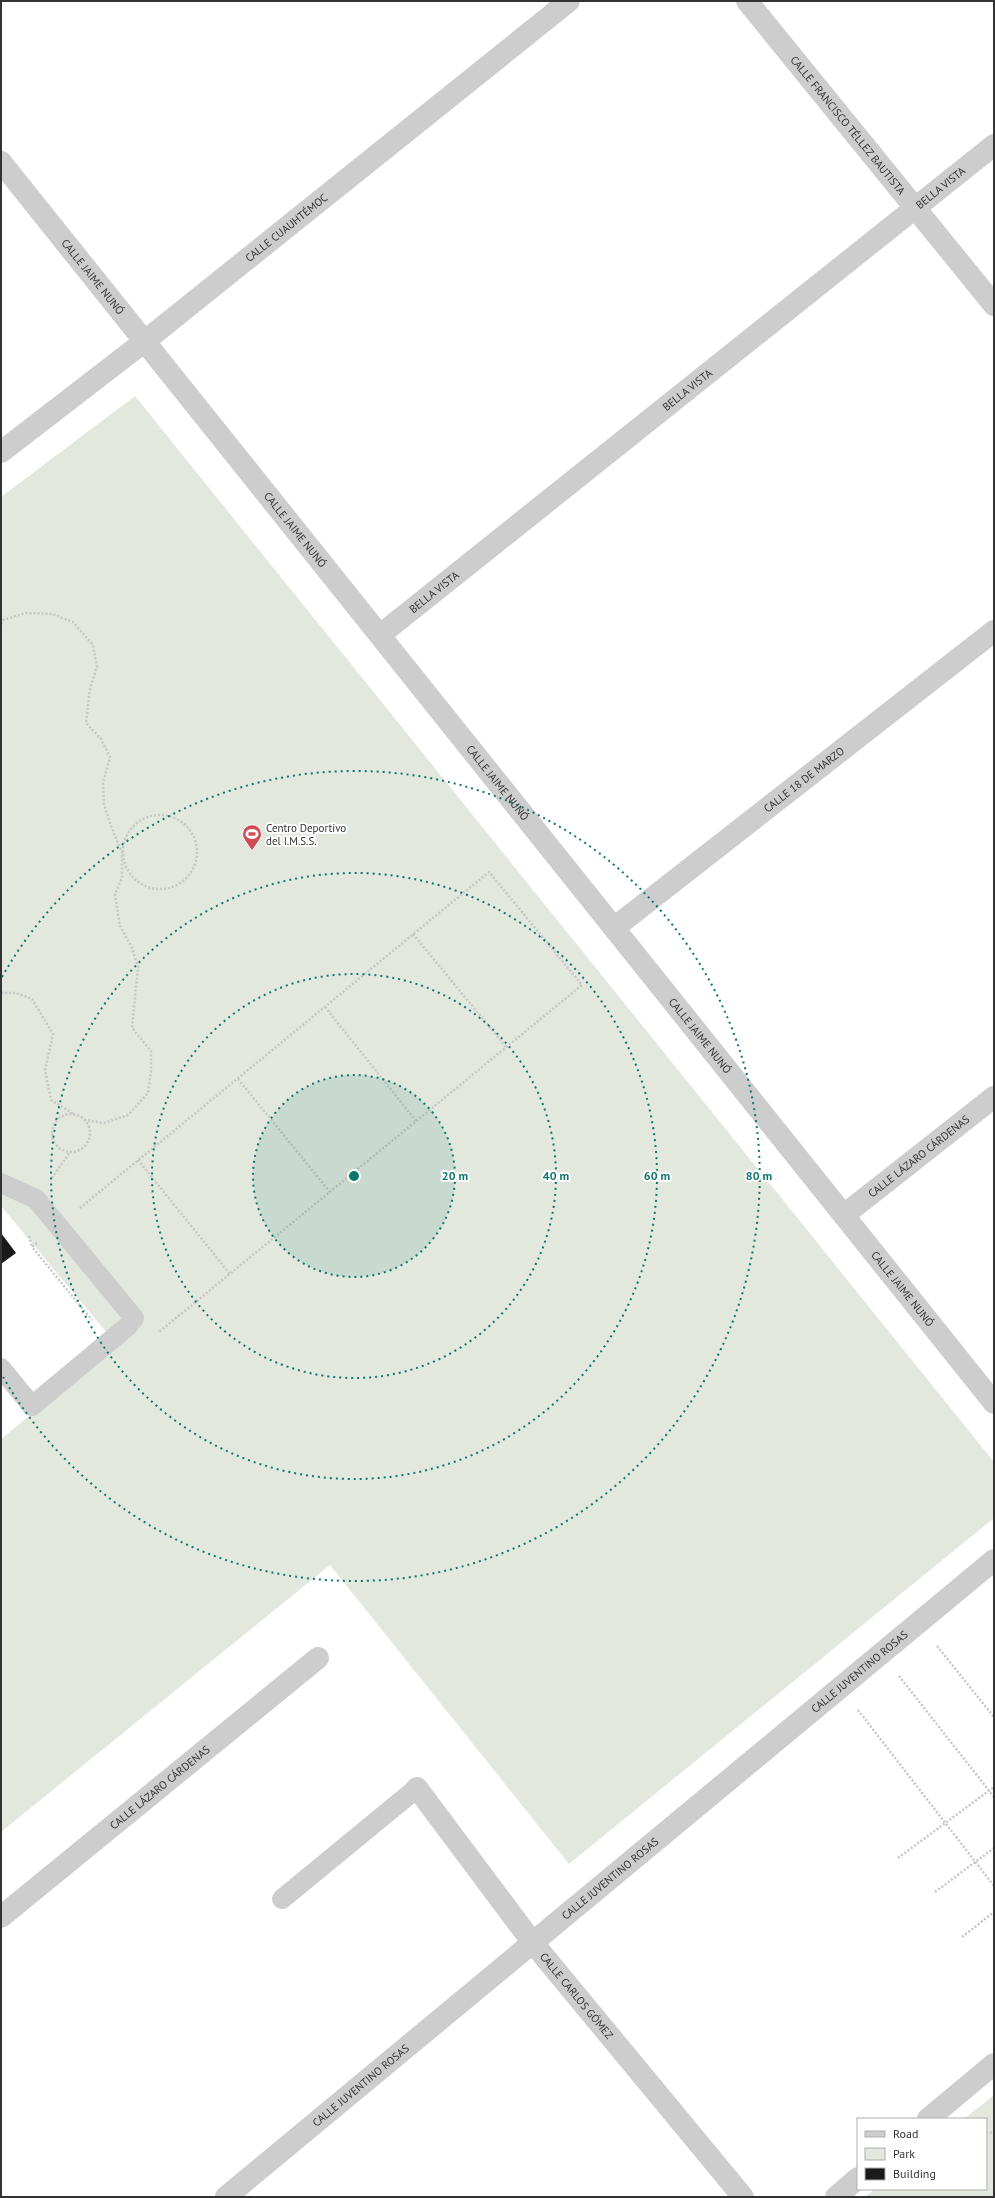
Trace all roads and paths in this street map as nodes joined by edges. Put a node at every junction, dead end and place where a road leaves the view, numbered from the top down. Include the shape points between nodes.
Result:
1 (569, 1) edge
2 (748, 1) edge
3 (994, 145) edge
4 (1, 162) edge
5 (915, 207) junction
6 (994, 305) edge
7 (145, 341) junction
8 (1, 452) edge
9 (1, 624) edge
10 (994, 631) edge
11 (380, 635) junction
12 (122, 852) junction
13 (614, 928) junction
14 (413, 934) junction
15 (1, 993) edge
16 (325, 1007) junction
17 (506, 1048) junction
18 (238, 1079) junction
19 (994, 1097) edge
20 (74, 1114) junction
21 (85, 1120) junction
22 (416, 1121) junction
23 (138, 1160) junction
24 (1, 1183) edge
25 (330, 1192) junction
26 (844, 1215) junction
27 (58, 1226) junction
28 (230, 1274) junction
29 (128, 1326) junction
30 (109, 1341) junction
31 (1, 1368) edge
32 (994, 1403) edge
33 (994, 1560) edge
34 (919, 1622) junction
35 (882, 1653) junction
36 (318, 1658) dead end
37 (840, 1687) junction
38 (994, 1717) edge
39 (994, 1786) edge
40 (417, 1788) joint
41 (989, 1790) junction
42 (994, 1797) edge
43 (945, 1823) junction
44 (994, 1848) edge
45 (898, 1858) dead end
46 (976, 1861) junction
47 (994, 1886) edge
48 (935, 1892) dead end
49 (282, 1899) dead end
50 (994, 1912) edge
51 (1, 1917) edge
52 (962, 1937) dead end
53 (533, 1943) junction
54 (994, 2064) edge
55 (929, 2118) edge
56 (857, 2179) edge
57 (226, 2197) edge
58 (743, 2197) edge
59 (836, 2197) edge

1 - 7 street, CALLE CUAUHTÉMOC
2 - 5 street, CALLE FRANCISCO TÉLLEZ BAUTISTA
3 - 5 street, BELLA VISTA
4 - 7 street, CALLE JAIME NUNÓ
5 - 6 street, CALLE FRANCISCO TÉLLEZ BAUTISTA
5 - 11 street, BELLA VISTA
7 - 8 street, CALLE CUAUHTÉMOC
7 - 11 street, CALLE JAIME NUNÓ
9 - 12 path via 4,620 26,613 52,614 73,622 93,645 97,667 90,689 86,723 101,740 110,757 104,783 104,805
10 - 13 street, CALLE 18 DE MARZO
11 - 13 street, CALLE JAIME NUNÓ
12 - 12 path via 124,865 130,875 149,888 161,889 173,887 191,872 197,850 194,838 183,823 166,815 152,815 140,820 131,828 124,840
12 - 21 path via 122,878 115,894 120,926 132,948 138,967 132,1028 151,1051 148,1093 128,1114 104,1123
13 - 26 street, CALLE JAIME NUNÓ
14 - 16 path
14 - 17 path
14 - 17 path via 489,872 582,985
15 - 20 path via 16,993 32,999 53,1034 45,1070 51,1100
16 - 18 path
16 - 22 path
17 - 22 path
18 - 23 path
18 - 25 path
19 - 26 street, CALLE LÁZARO CÁRDENAS
20 - 21 path
20 - 21 path via 61,1116 53,1126 52,1138 64,1151 76,1151 86,1144 90,1132
22 - 25 path
23 - 27 path
23 - 28 path
24 - 27 lane via 36,1200
25 - 28 path
26 - 32 street, CALLE JAIME NUNÓ
27 - 29 lane via 134,1318
27 - 30 path via 32,1247
28 - 29 path via 144,1345
29 - 30 lane
30 - 31 lane via 32,1406
33 - 34 street, CALLE JUVENTINO ROSAS
34 - 35 street, CALLE JUVENTINO ROSAS
34 - 38 path
35 - 37 street, CALLE JUVENTINO ROSAS
35 - 41 path
36 - 51 street, CALLE LÁZARO CÁRDENAS
37 - 43 path
37 - 53 street, CALLE JUVENTINO ROSAS
39 - 41 path
40 - 49 lane
40 - 53 street, CALLE CARLOS GÓMEZ
41 - 42 path
41 - 43 path
43 - 45 path
43 - 46 path
44 - 46 path
46 - 47 path
46 - 48 path
50 - 52 path
53 - 57 street, CALLE JUVENTINO ROSAS
53 - 58 street, CALLE CARLOS GÓMEZ
54 - 55 street
56 - 59 street

